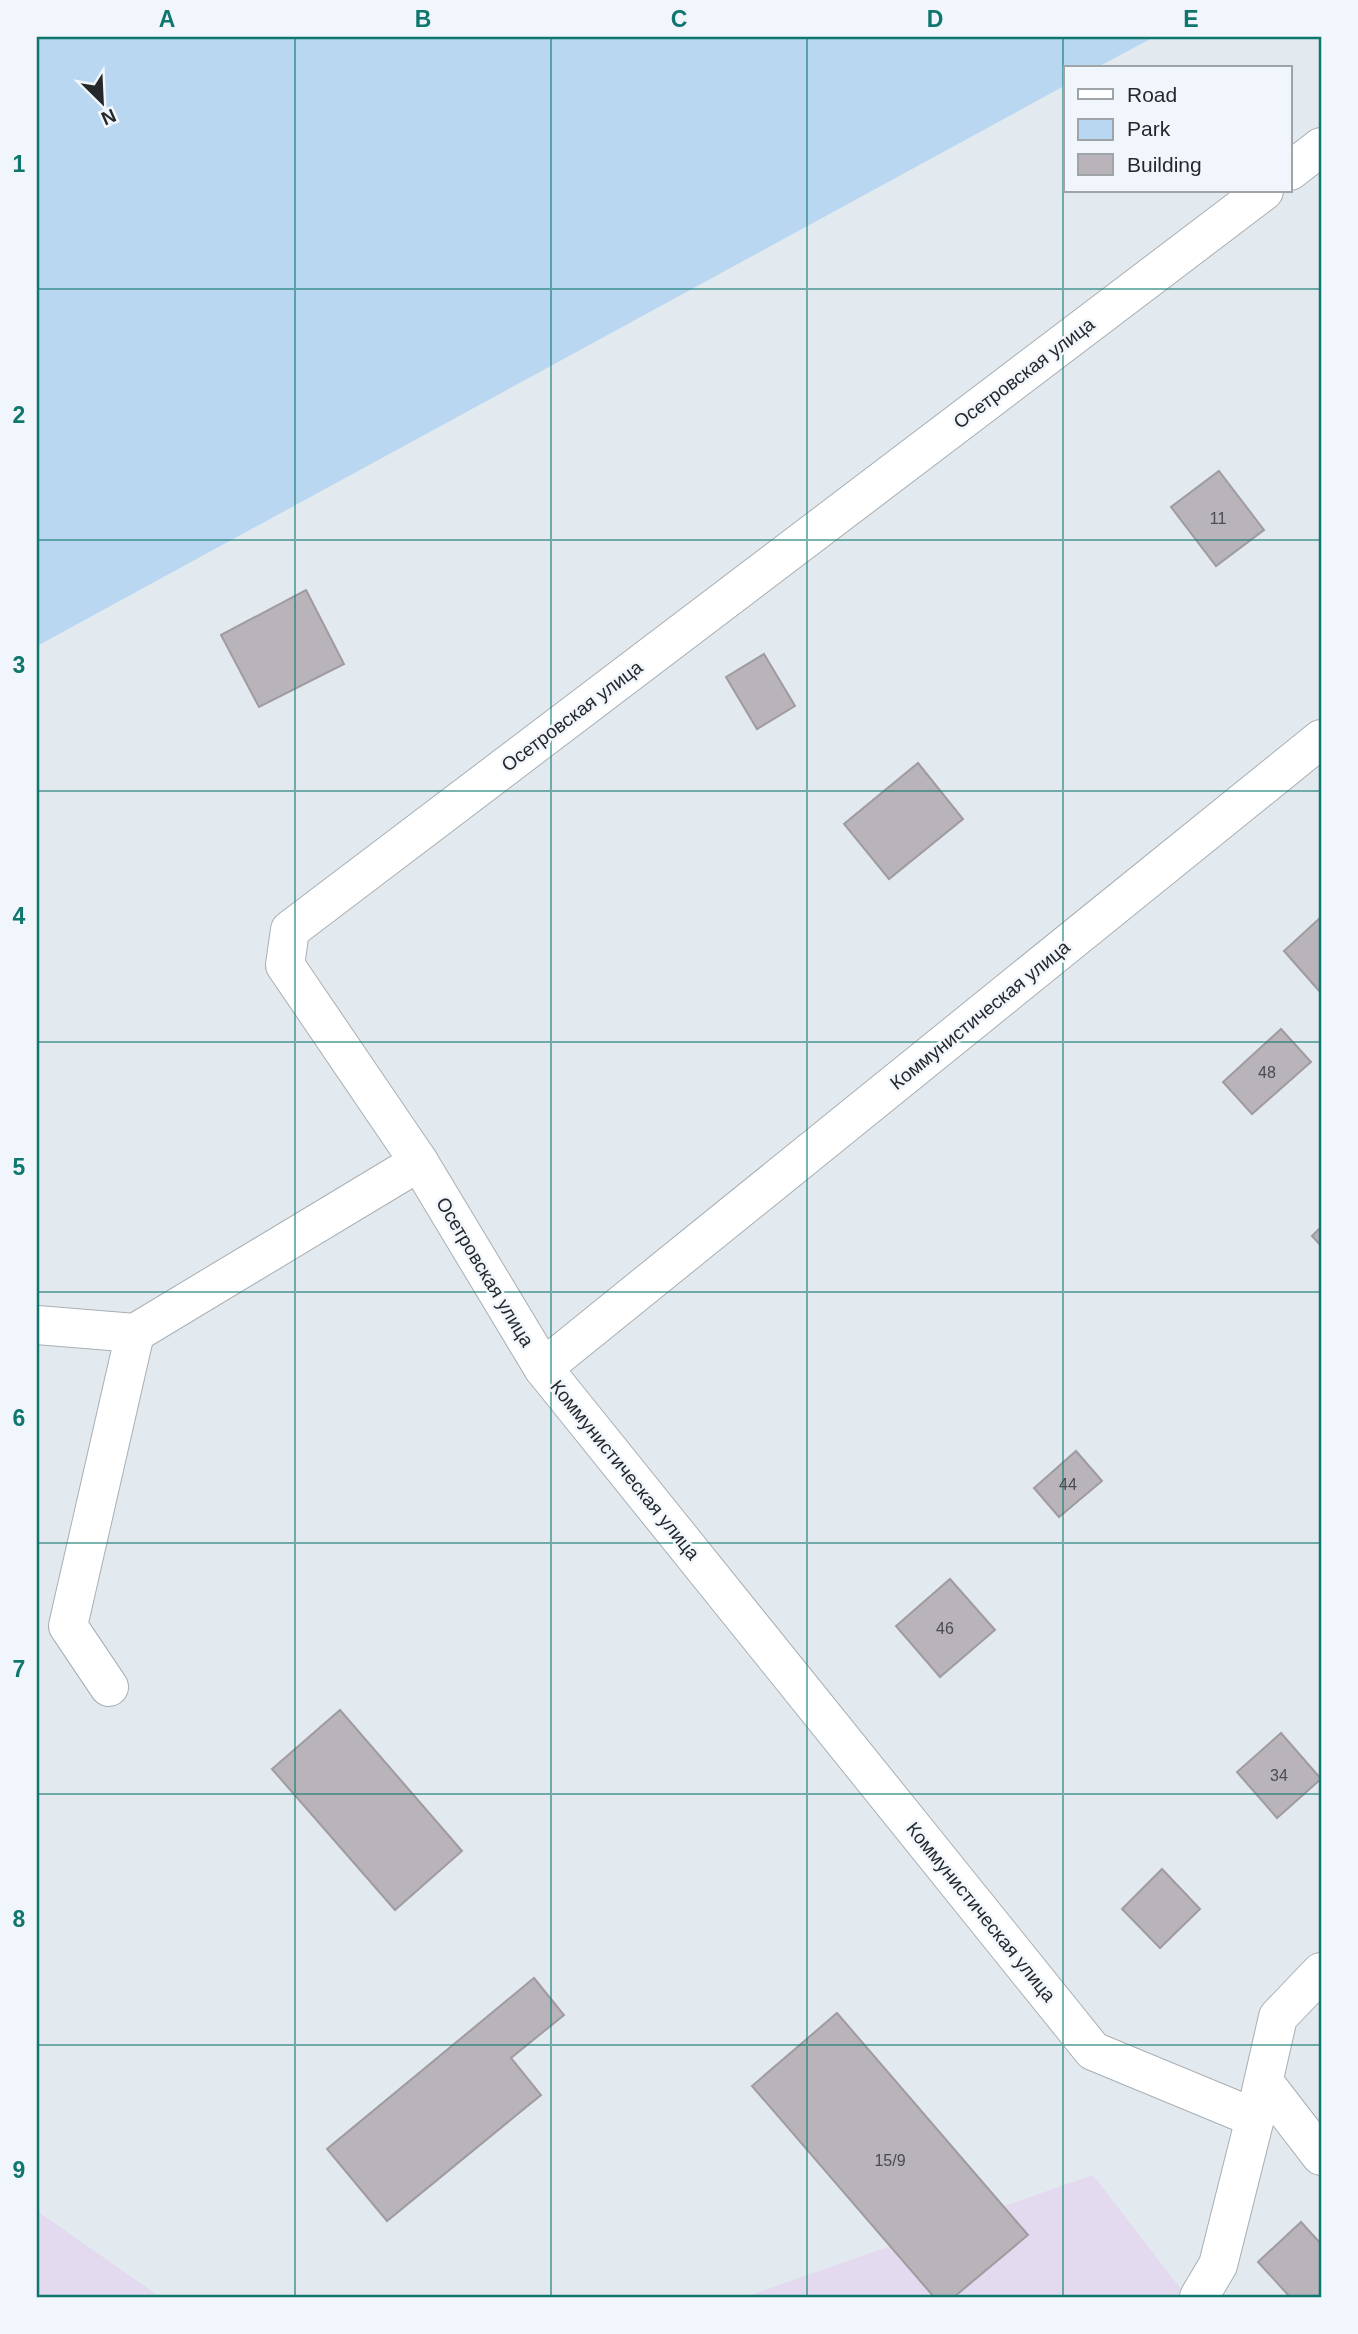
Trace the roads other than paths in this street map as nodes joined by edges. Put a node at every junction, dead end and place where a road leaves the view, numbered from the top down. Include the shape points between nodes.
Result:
1 (1321, 147) edge
2 (1292, 169) edge
3 (1263, 192) edge
4 (1321, 739) edge
5 (419, 1162) junction
6 (37, 1325) edge
7 (135, 1333) junction
8 (543, 1368) junction
9 (109, 1687) dead end
10 (1321, 1972) edge
11 (1259, 2100) junction
12 (1321, 2156) edge
13 (1199, 2297) edge

1 - 2 street
3 - 5 street, Осетровская улица via 290,930 285,965
4 - 8 street, Коммунистическая улица
5 - 7 street
5 - 8 street, Осетровская улица
6 - 7 street
7 - 9 street via 68,1626
8 - 11 street, Коммунистическая улица via 1093,2051
10 - 11 street via 1278,2017
11 - 12 street
11 - 13 street via 1218,2265

